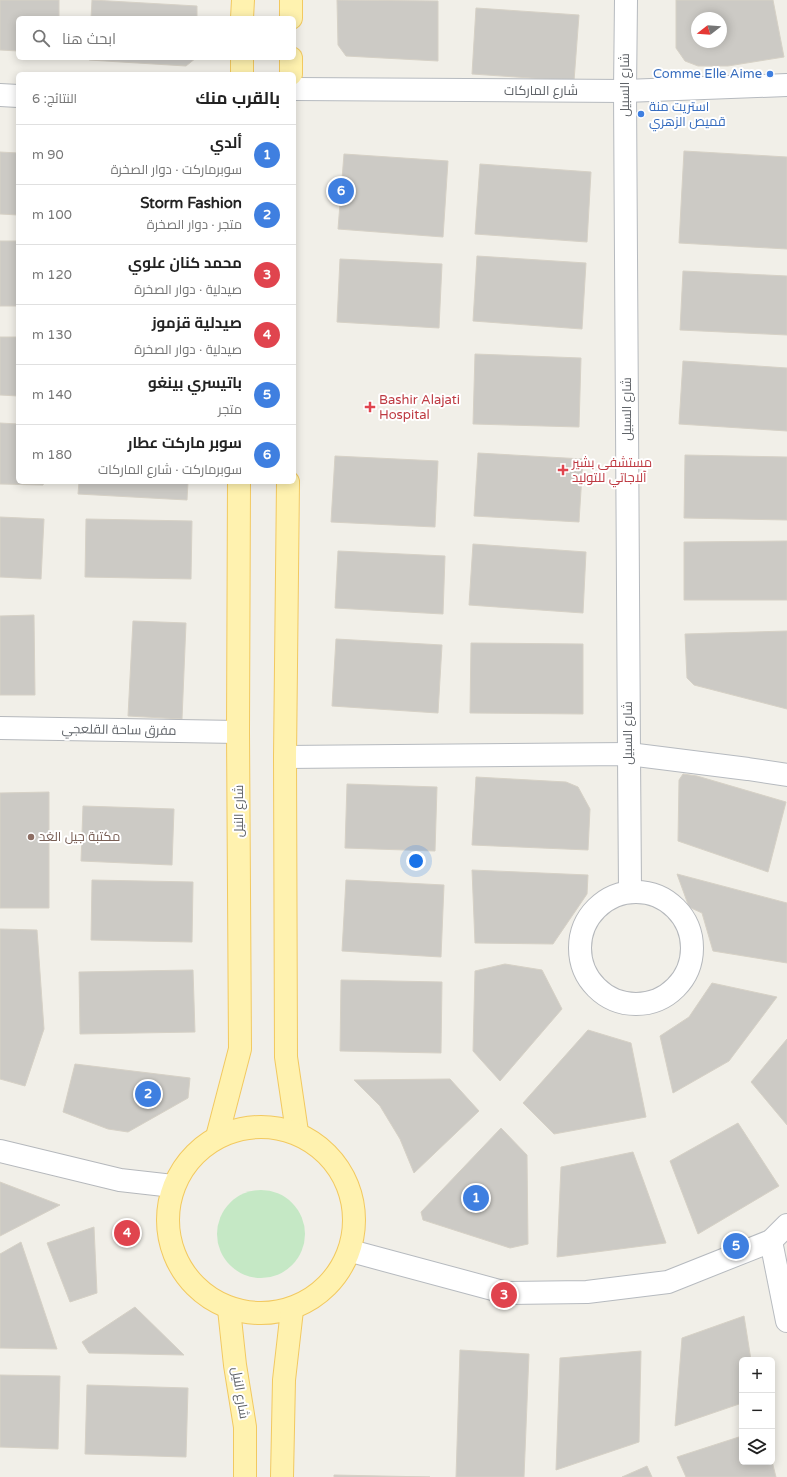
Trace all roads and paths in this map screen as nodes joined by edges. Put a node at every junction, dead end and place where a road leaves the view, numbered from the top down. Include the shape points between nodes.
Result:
1 (243, 0) edge
2 (291, 0) edge
3 (626, 0) edge
4 (242, 16) edge
5 (291, 16) edge
6 (242, 60) edge
7 (290, 60) edge
8 (242, 72) edge
9 (290, 72) edge
10 (787, 85) edge
11 (296, 89) edge
12 (625, 91) junction
13 (0, 95) edge
14 (16, 96) edge
15 (239, 484) edge
16 (288, 484) edge
17 (0, 728) edge
18 (238, 732) junction
19 (629, 754) junction
20 (286, 757) junction
21 (787, 775) edge
22 (630, 891) junction
23 (297, 1132) junction
24 (217, 1137) junction
25 (0, 1151) edge
26 (173, 1186) junction
27 (787, 1225) edge
28 (771, 1241) junction
29 (351, 1251) junction
30 (229, 1309) junction
31 (292, 1310) junction
32 (787, 1321) edge
33 (245, 1477) edge
34 (282, 1477) edge

1 - 4 main road
2 - 5 main road
3 - 12 street, شارع السبيل
6 - 8 main road
7 - 9 main road
10 - 12 street, شارع الماركات
11 - 12 street, شارع الماركات
12 - 19 street, شارع السبيل
13 - 14 street
15 - 18 main road, شارع النيل
16 - 20 main road
17 - 18 street, مفرق ساحة القلعجي
18 - 24 main road, شارع النيل via 240,1049
19 - 20 street
19 - 21 street
19 - 22 street, شارع السبيل
20 - 23 main road via 286,1057
22 - 22 street via 606,899 591,912 582,930 579,946 587,976 605,995 623,1003 637,1004 665,997 680,983 691,963 693,943 690,930 676,906 656,894
23 - 24 main road via 272,1126 248,1127
23 - 29 main road via 325,1151 345,1176 356,1219
24 - 26 main road via 186,1164
25 - 26 street via 120,1180
26 - 30 main road via 167,1220 173,1254 193,1285
27 - 28 street
28 - 29 street via 668,1282 587,1292 507,1293
28 - 32 street
29 - 31 main road via 345,1265 324,1291
30 - 31 main road via 253,1314
30 - 33 main road, شارع النيل via 245,1427
31 - 34 main road via 284,1380

